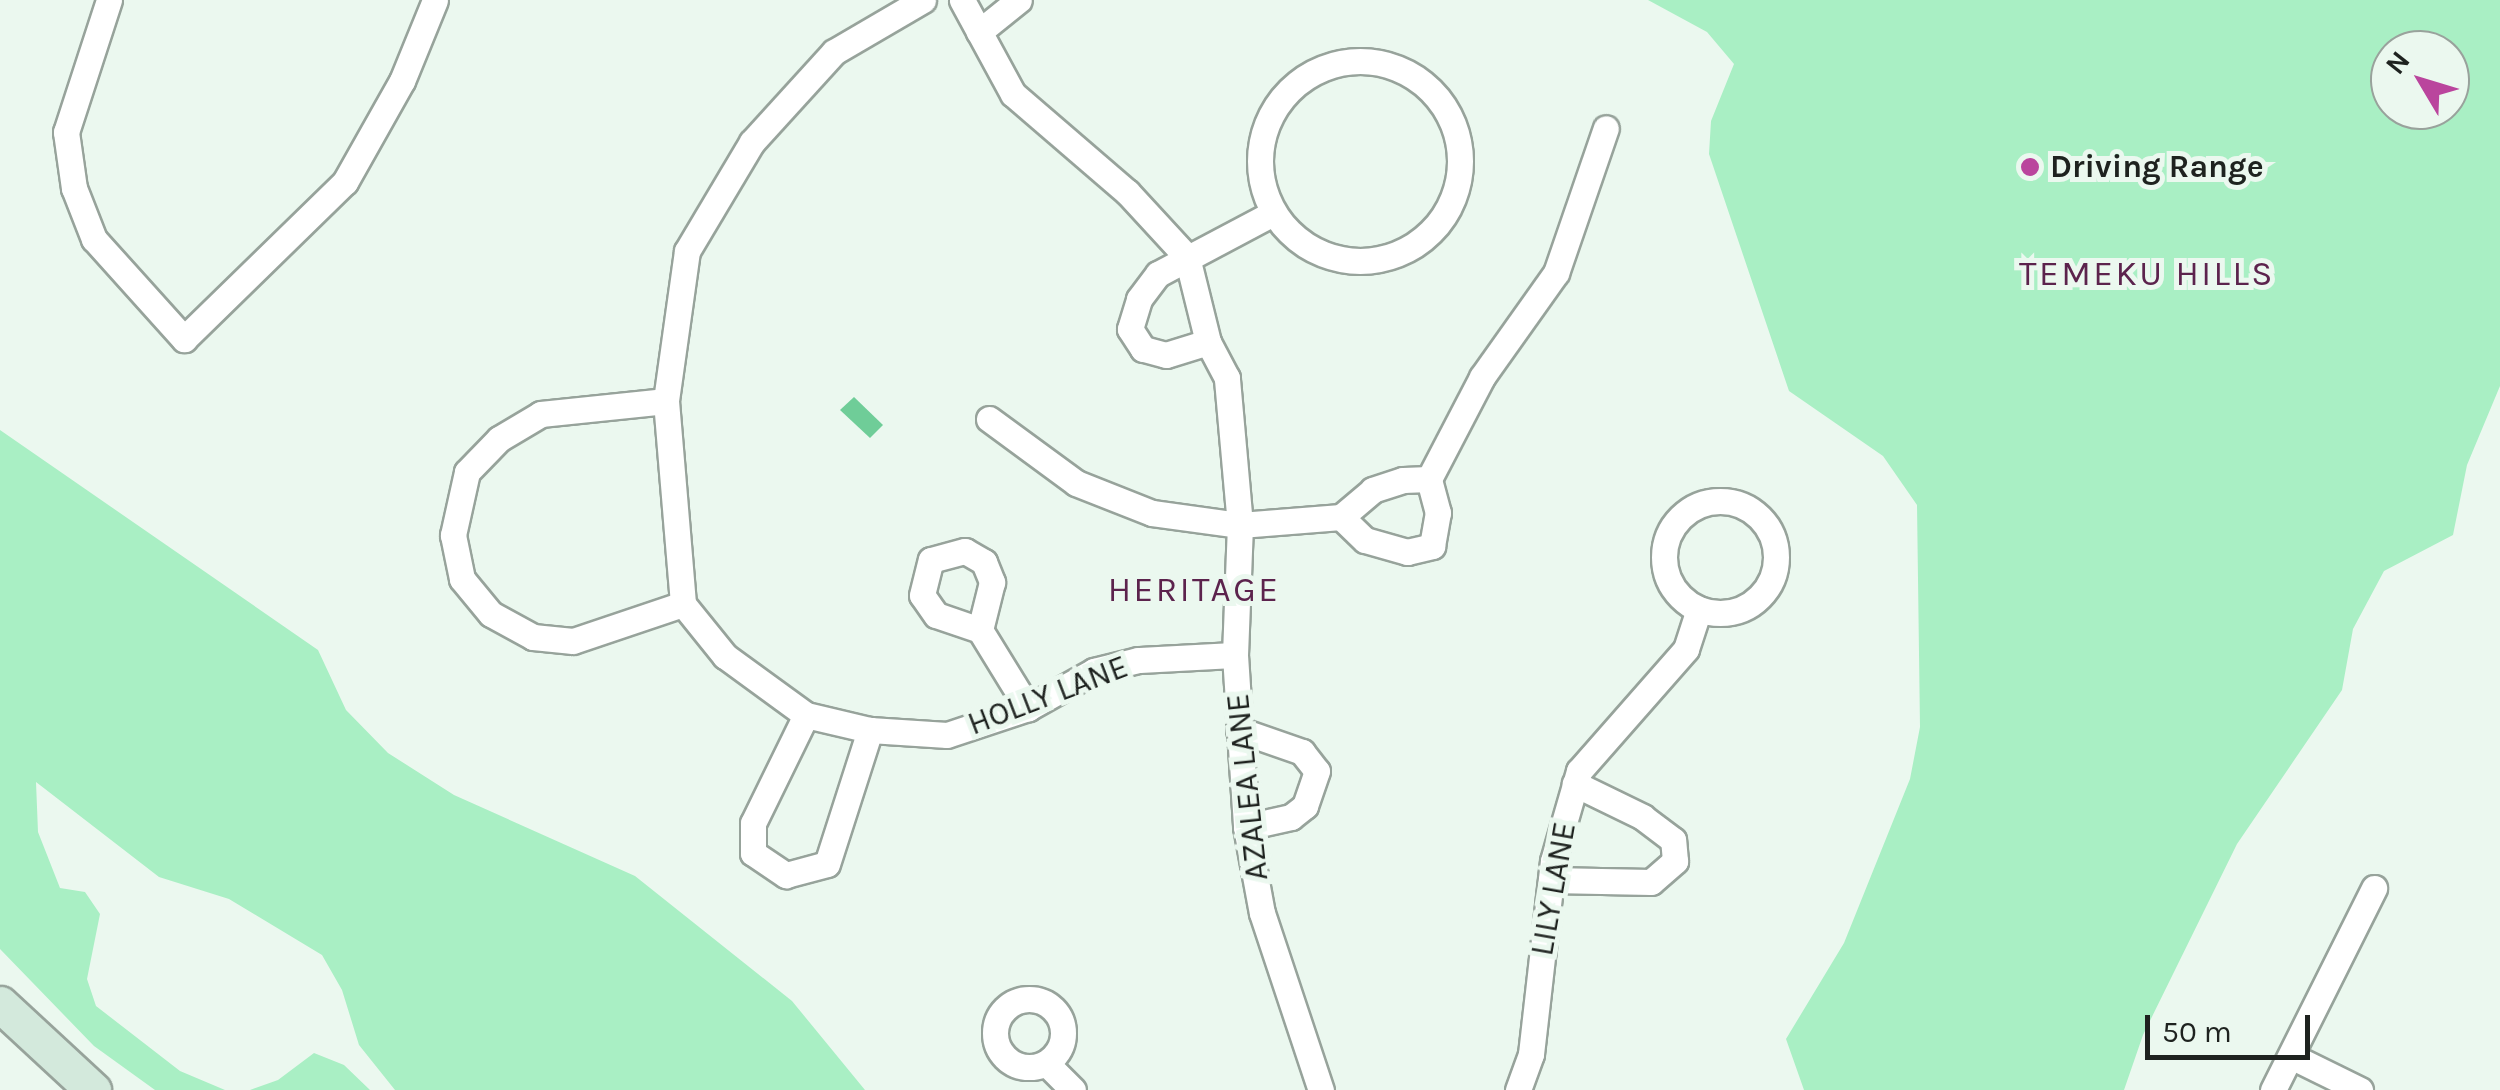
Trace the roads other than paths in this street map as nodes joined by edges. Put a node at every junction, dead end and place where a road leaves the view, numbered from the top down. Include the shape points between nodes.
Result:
1 (108, 0) edge
2 (435, 0) edge
3 (923, 0) edge
4 (962, 0) edge
5 (1019, 0) edge
6 (979, 32) junction
7 (1606, 128) dead end
8 (1273, 212) junction
9 (1188, 258) junction
10 (1208, 342) junction
11 (666, 401) junction
12 (989, 419) dead end
13 (1429, 479) junction
14 (1341, 517) junction
15 (1240, 525) junction
16 (683, 604) junction
17 (1699, 609) junction
18 (980, 630) dead end
19 (1236, 655) junction
20 (1028, 708) junction
21 (806, 714) junction
22 (870, 730) junction
23 (1238, 730) junction
24 (1576, 784) junction
25 (1246, 828) junction
26 (1551, 880) junction
27 (2374, 888) dead end
28 (0, 1004) edge
29 (2291, 1056) junction
30 (1046, 1062) dead end
31 (93, 1090) edge
32 (1073, 1090) edge
33 (1321, 1090) edge
34 (1518, 1090) edge
35 (2273, 1090) edge
36 (2360, 1090) edge

1 - 2 street via 66,132 74,188 94,239 184,339 346,182 402,81
3 - 11 street via 834,52 752,142 687,251
4 - 6 street
5 - 6 street
6 - 9 street via 1013,94 1128,192
7 - 13 street via 1556,273 1482,377
8 - 8 street via 1294,238 1322,255 1354,262 1387,258 1417,244 1441,221 1456,192 1454,126 1438,98 1414,76 1383,63 1350,61 1318,70 1270,116 1260,148 1261,181
8 - 9 street
9 - 10 street
9 - 10 street via 1158,274 1139,299 1130,329 1143,350 1166,355
10 - 15 street via 1226,378
11 - 16 street
11 - 16 street via 541,414 499,440 466,472 453,535 462,579 490,614 533,637 573,641
12 - 15 street via 1076,482 1152,512
13 - 14 street via 1373,490
13 - 14 street via 1438,513 1432,546 1407,552 1382,547
14 - 15 street
15 - 19 street
16 - 21 street, HOLLY LANE via 725,656
17 - 17 street via 1738,610 1768,586 1776,549 1770,530 1742,504 1705,502 1689,509 1668,536 1672,587
17 - 24 street, LILY LANE via 1686,649 1604,740
18 - 20 street
19 - 20 street, HOLLY LANE via 1138,660 1094,672
19 - 23 street, AZALEA LANE
20 - 22 street, HOLLY LANE via 947,735
21 - 22 street, HOLLY LANE
21 - 22 street via 753,822 753,853 786,875 827,864
23 - 25 street, AZALEA LANE
23 - 25 street via 1302,752 1316,771 1305,806 1291,817
24 - 26 street, LILY LANE
24 - 26 street via 1673,840 1675,861 1651,882
25 - 33 street, AZALEA LANE via 1262,913
26 - 34 street, LILY LANE via 1531,1054
27 - 29 street
28 - 31 main road
29 - 35 street
29 - 36 street
30 - 32 street

